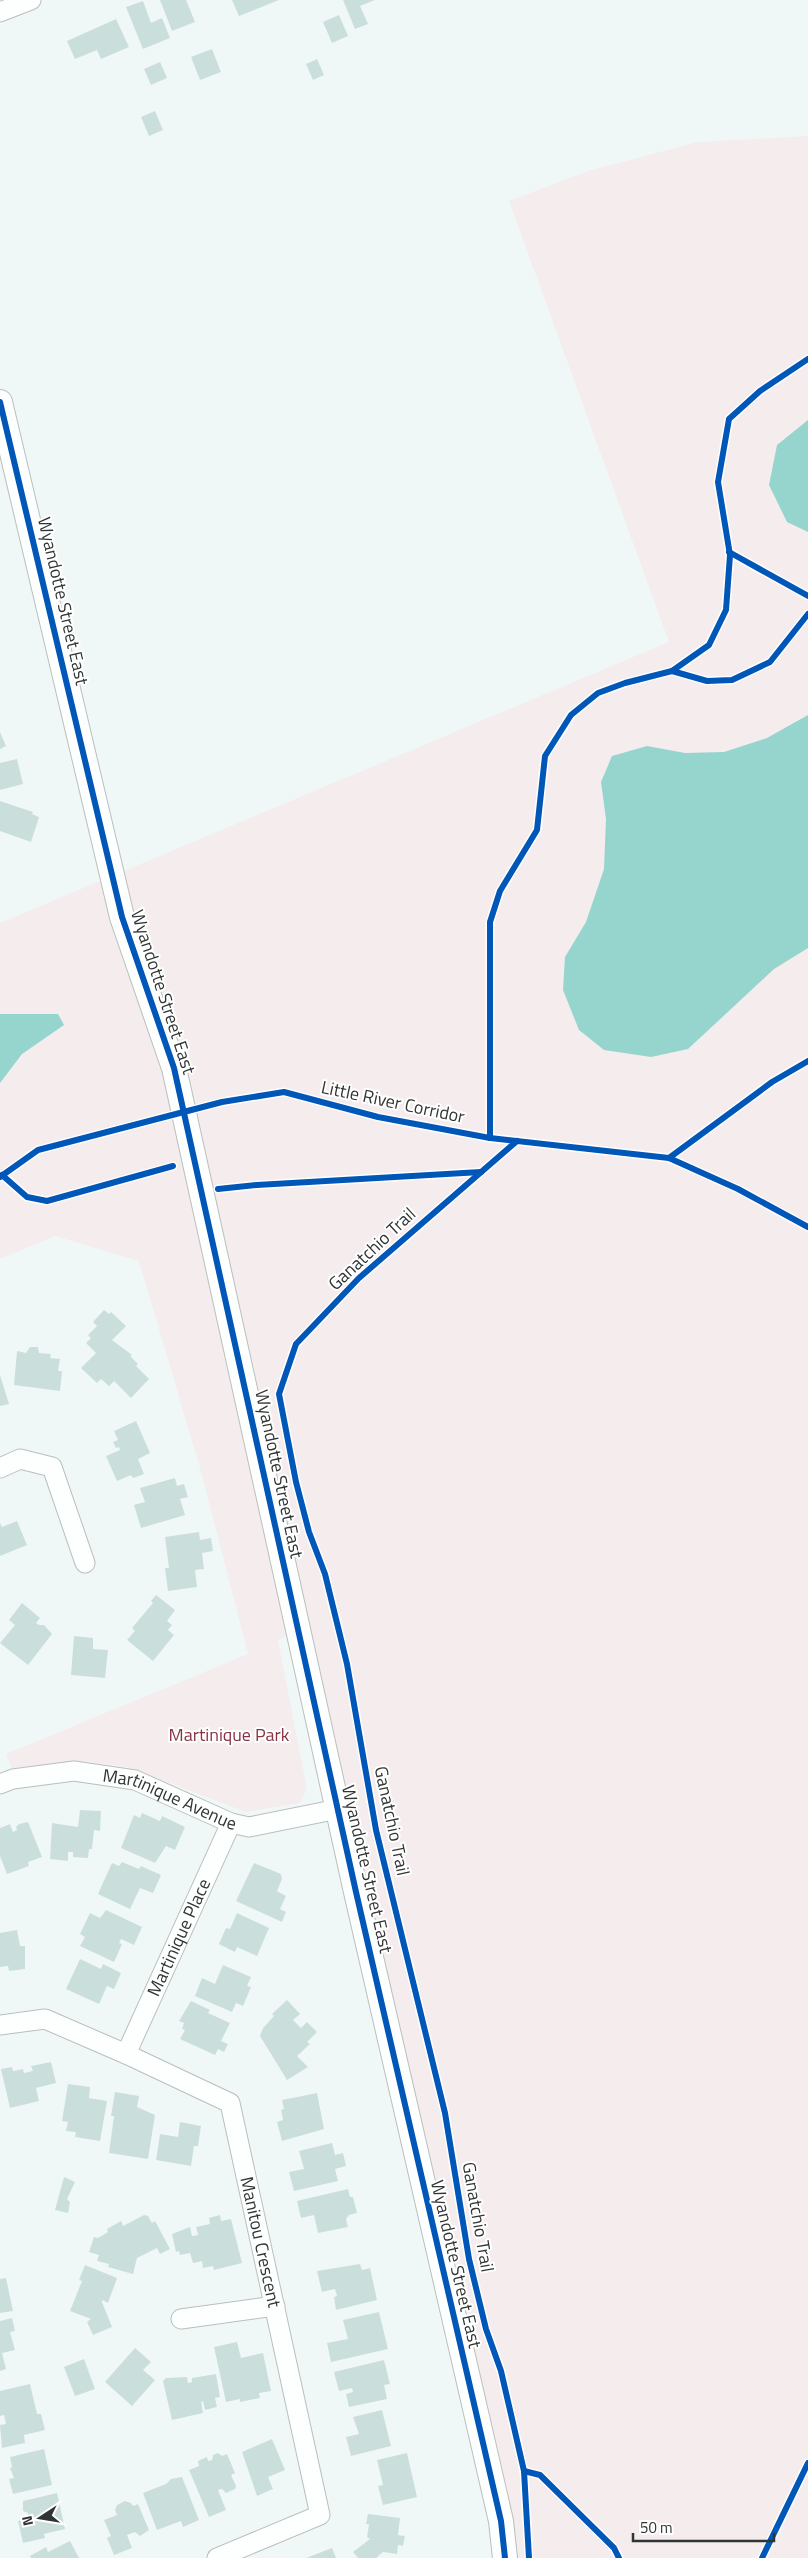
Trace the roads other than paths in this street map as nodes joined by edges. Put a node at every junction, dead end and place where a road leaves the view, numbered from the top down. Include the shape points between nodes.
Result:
1 (31, 0) edge
2 (0, 12) edge
3 (0, 402) edge
4 (0, 1468) edge
5 (85, 1563) dead end
6 (0, 1784) edge
7 (338, 1809) junction
8 (231, 1823) junction
9 (0, 2025) edge
10 (126, 2054) junction
11 (275, 2306) junction
12 (181, 2319) dead end
13 (218, 2558) edge
14 (505, 2558) edge

1 - 2 street
3 - 7 street, Wyandotte Street East via 122,917 174,1068
4 - 5 street via 20,1459 52,1467
6 - 8 street, Martinique Avenue via 74,1771 135,1780
7 - 8 street, Martinique Avenue via 249,1827
7 - 14 street, Wyandotte Street East via 501,2521
8 - 10 street, Martinique Place
9 - 10 street, Manitou Crescent via 45,2019
10 - 11 street, Manitou Crescent via 230,2103
11 - 12 street
11 - 13 street, Manitou Crescent via 320,2515

